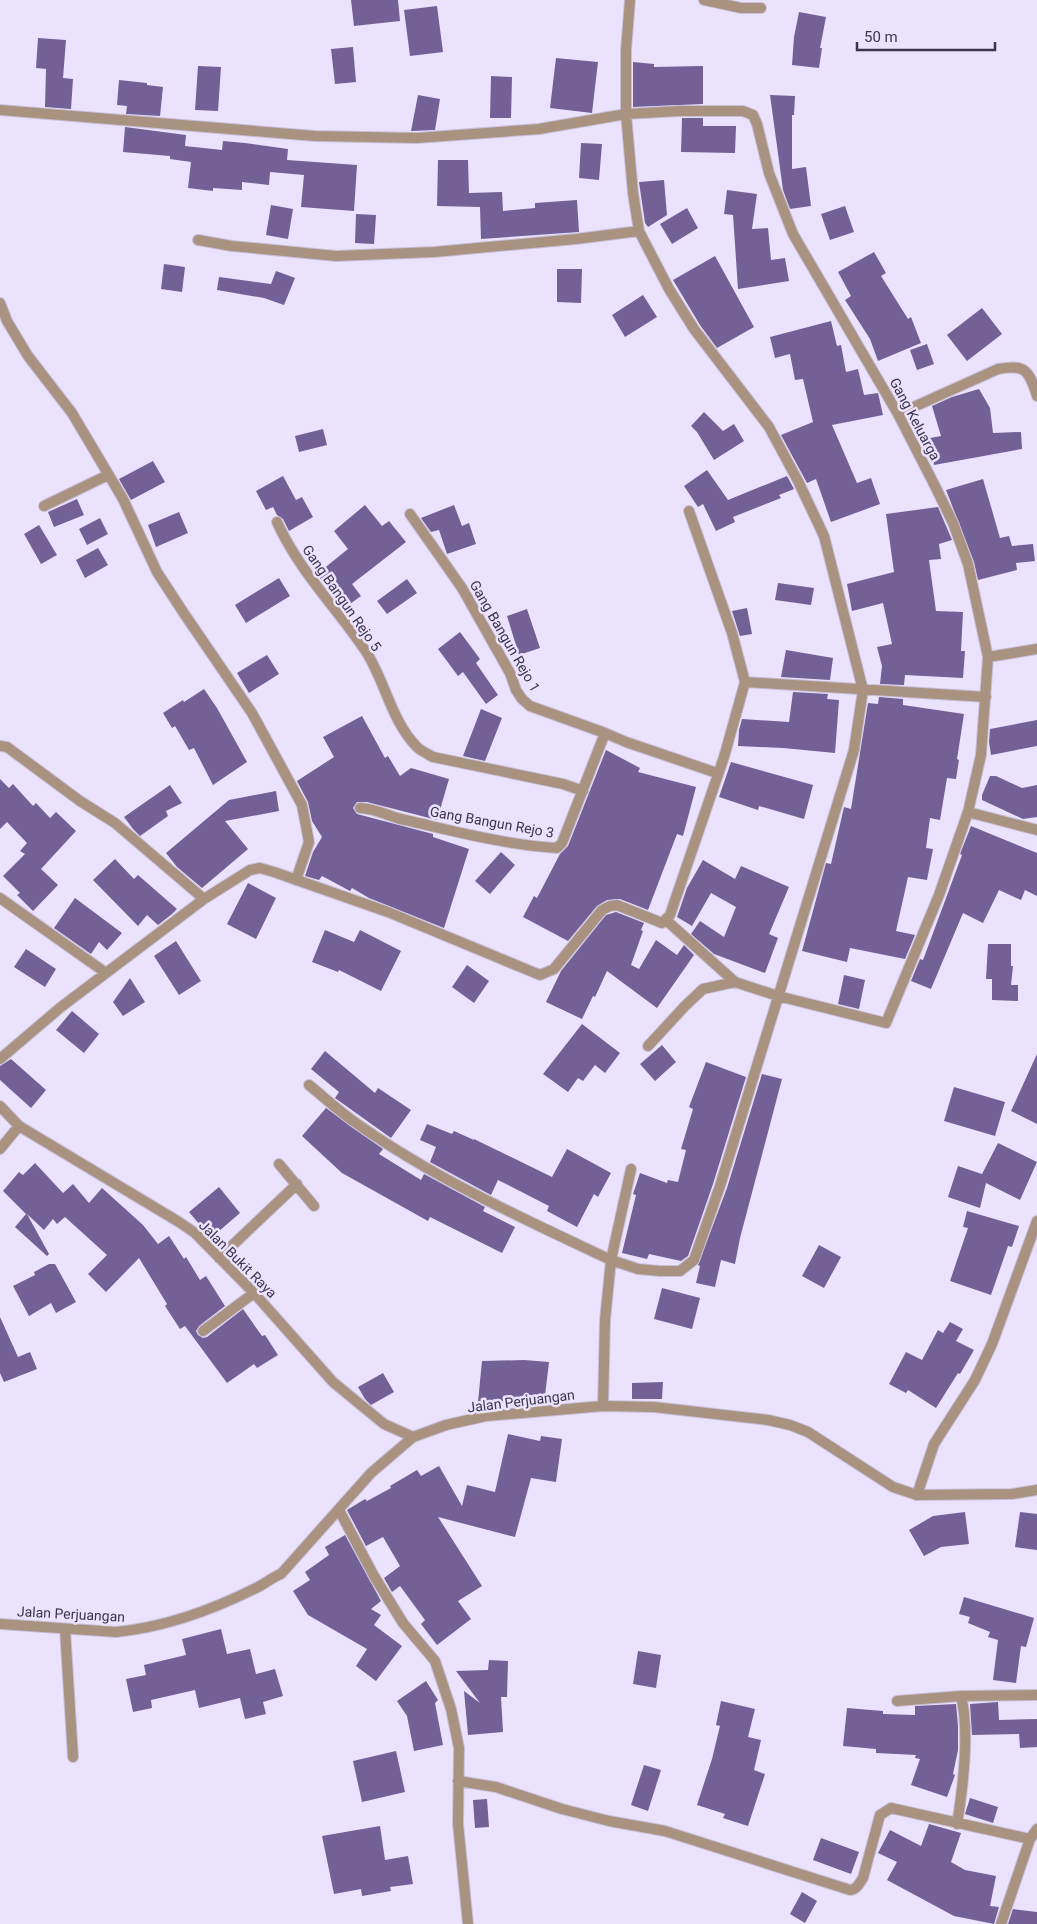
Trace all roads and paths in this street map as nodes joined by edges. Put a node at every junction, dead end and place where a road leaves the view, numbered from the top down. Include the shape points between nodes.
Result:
1 (630, 0) edge
2 (704, 0) edge
3 (761, 8) dead end
4 (0, 110) edge
5 (626, 114) junction
6 (639, 231) junction
7 (198, 240) dead end
8 (0, 303) edge
9 (1037, 396) edge
10 (898, 414) junction
11 (108, 475) junction
12 (44, 506) dead end
13 (689, 511) dead end
14 (410, 514) dead end
15 (278, 522) dead end
16 (1037, 649) edge
17 (988, 657) junction
18 (745, 682) junction
19 (864, 690) junction
20 (986, 697) junction
21 (605, 732) junction
22 (0, 746) edge
23 (717, 773) junction
24 (583, 790) junction
25 (360, 808) dead end
26 (968, 812) junction
27 (1037, 830) edge
28 (296, 880) junction
29 (0, 898) edge
30 (204, 899) junction
31 (666, 920) junction
32 (106, 973) junction
33 (736, 982) junction
34 (778, 996) junction
35 (648, 1046) dead end
36 (0, 1059) edge
37 (310, 1085) dead end
38 (0, 1106) edge
39 (19, 1126) junction
40 (0, 1149) edge
41 (279, 1164) dead end
42 (631, 1169) dead end
43 (297, 1184) junction
44 (314, 1206) dead end
45 (1037, 1221) edge
46 (219, 1258) junction
47 (610, 1260) junction
48 (254, 1293) junction
49 (203, 1331) dead end
50 (603, 1406) junction
51 (413, 1437) junction
52 (1037, 1490) edge
53 (917, 1495) junction
54 (339, 1510) junction
55 (0, 1624) edge
56 (65, 1629) junction
57 (1037, 1694) edge
58 (961, 1696) junction
59 (897, 1701) dead end
60 (73, 1757) dead end
61 (458, 1781) junction
62 (957, 1824) junction
63 (1037, 1829) edge
64 (1030, 1840) junction
65 (468, 1924) edge
66 (1001, 1924) edge

1 - 5 street
2 - 3 street via 740,8
4 - 5 street, Gang Keluarga via 315,136 416,138 539,129
5 - 6 street
5 - 10 street, Gang Keluarga via 744,111 753,115 769,173 793,234
6 - 7 street via 434,252 344,256 262,250
6 - 19 street via 694,329 769,427 798,481 824,536
8 - 11 street via 28,356 72,413
9 - 10 street via 1026,372 1020,367 998,368
10 - 17 street, Gang Keluarga via 935,486 968,564
11 - 12 street
11 - 28 street via 123,498 158,572 252,713 302,805 309,842
13 - 18 street via 732,633
14 - 21 street, Gang Bangun Rejo 1 via 462,588 522,698 530,706
15 - 24 street, Gang Bangun Rejo 5 via 287,544 306,574 366,652 405,732 418,748 433,757
16 - 17 street
17 - 20 street, Gang Keluarga
18 - 19 street
18 - 23 street
19 - 20 street
19 - 34 street via 854,750
20 - 26 street, Gang Keluarga via 981,755
21 - 23 street
21 - 24 street, Gang Bangun Rejo 3
22 - 30 street via 7,747 115,823
23 - 31 street
24 - 25 street, Gang Bangun Rejo 3 via 562,843 557,848 393,818
26 - 27 street
26 - 34 street, Gang Keluarga via 939,895 886,1023
28 - 30 street via 260,868 250,870
28 - 31 street via 388,912 540,975 554,968 602,910 610,906 624,907 662,923
29 - 32 street
30 - 32 street
31 - 33 street
32 - 36 street
33 - 34 street
33 - 35 street via 703,989
34 - 47 street via 694,1260 680,1271 638,1269
37 - 47 street via 355,1123 410,1159
38 - 39 street, Jalan Bukit Raya
39 - 40 street
39 - 46 street, Jalan Bukit Raya via 179,1222 195,1233
41 - 43 street
42 - 47 street
43 - 44 street
43 - 46 street
45 - 53 street via 992,1344 975,1380 934,1444
46 - 48 street, Jalan Bukit Raya
47 - 50 street
48 - 49 street
48 - 51 street, Jalan Bukit Raya via 333,1382 384,1424
50 - 51 street, Jalan Perjuangan via 486,1416
50 - 53 street, Jalan Perjuangan via 654,1407 790,1425 808,1432 893,1487
51 - 54 street, Jalan Perjuangan via 371,1473
52 - 53 street, Jalan Perjuangan via 1012,1494
54 - 56 street, Jalan Perjuangan via 281,1574 208,1609 182,1619 134,1630
54 - 61 street via 403,1623 435,1661 451,1709 459,1748
55 - 56 street, Jalan Perjuangan
56 - 60 street
57 - 58 street
58 - 59 street
58 - 62 street via 965,1754
61 - 62 street via 496,1787 562,1810 665,1832 850,1890 863,1878 880,1815 884,1811 897,1809
61 - 65 street via 458,1824
62 - 64 street
63 - 64 street
64 - 66 street

